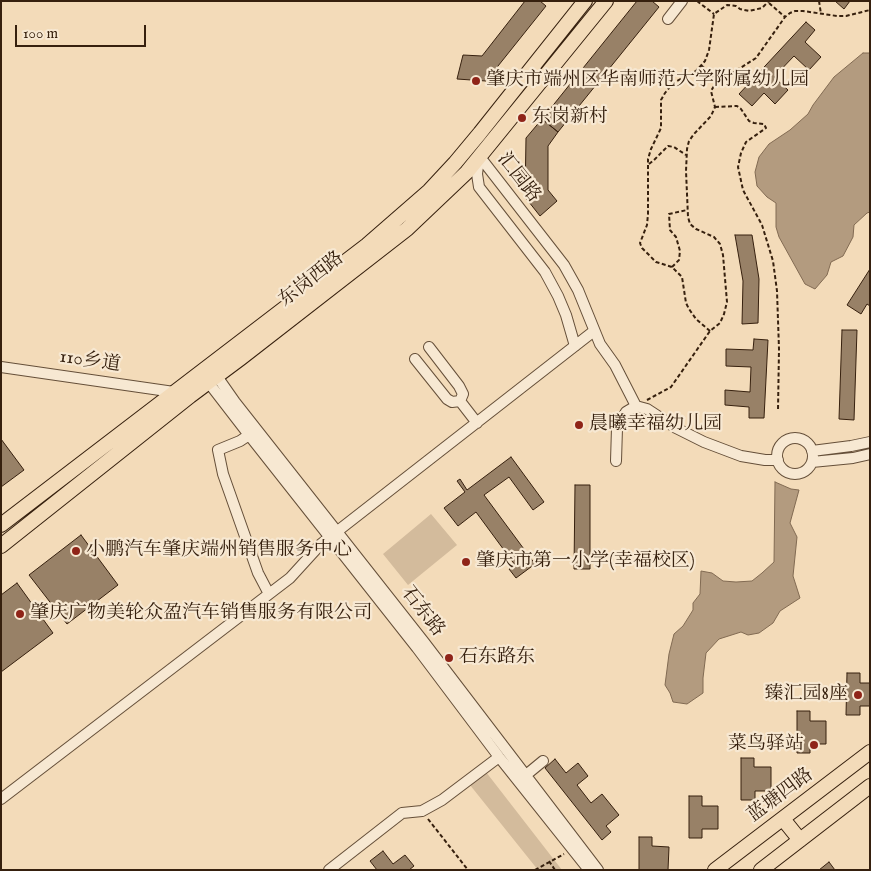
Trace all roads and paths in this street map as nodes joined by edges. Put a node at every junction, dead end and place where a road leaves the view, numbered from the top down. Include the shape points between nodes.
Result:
1 (585, 1) edge
2 (606, 1) edge
3 (682, 1) edge
4 (697, 1) edge
5 (819, 1) edge
6 (769, 2) edge
7 (870, 10) edge
8 (714, 14) junction
9 (821, 14) junction
10 (785, 17) junction
11 (668, 19) dead end
12 (701, 65) junction
13 (717, 81) junction
14 (715, 107) junction
15 (687, 156) junction
16 (480, 157) junction
17 (648, 164) junction
18 (687, 210) junction
19 (672, 267) junction
20 (594, 331) junction
21 (710, 331) junction
22 (575, 346) junction
23 (429, 348) dead end
24 (415, 359) dead end
25 (2, 366) edge
26 (209, 374) junction
27 (174, 392) junction
28 (460, 401) junction
29 (636, 406) junction
30 (778, 410) dead end
31 (477, 423) junction
32 (249, 435) junction
33 (870, 442) edge
34 (812, 451) junction
35 (870, 454) edge
36 (778, 460) junction
37 (616, 461) dead end
38 (812, 462) junction
39 (1, 525) edge
40 (334, 535) junction
41 (1, 546) edge
42 (269, 594) junction
43 (870, 752) edge
44 (499, 757) junction
45 (543, 761) dead end
46 (526, 774) junction
47 (870, 786) edge
48 (1, 798) edge
49 (422, 811) junction
50 (783, 819) junction
51 (800, 840) junction
52 (573, 850) junction
53 (549, 861) junction
54 (329, 870) edge
55 (468, 870) edge
56 (535, 870) edge
57 (555, 870) edge
58 (590, 870) edge
59 (598, 870) edge
60 (714, 870) edge
61 (762, 870) edge

1 - 26 main road, 东岗西路 via 480,133 429,191
2 - 16 main road, 东岗西路
3 - 11 street
4 - 8 path
5 - 9 path
6 - 8 path via 762,8 749,11 731,4
6 - 10 path
7 - 9 path via 846,16
8 - 12 path via 709,50
9 - 10 path via 795,11
10 - 13 path via 756,58
12 - 13 path
12 - 17 path via 673,83 661,100 661,128
13 - 14 path via 711,91
14 - 15 path via 689,141
14 - 30 path via 737,106 749,121 764,124 766,128 746,142 738,167 743,190 762,225 773,261 779,349
15 - 17 path via 668,146
15 - 18 path
16 - 20 street, 汇园路 via 564,265
16 - 22 street, 汇园路 via 477,174 480,187 545,272 566,314
16 - 26 main road, 东岗西路 via 407,229 365,263
17 - 19 path via 647,224 640,243 656,262
18 - 19 path via 669,214 670,230 680,251 679,260
18 - 21 path via 690,224 714,237 723,255 727,302 720,323
19 - 21 path via 682,277 689,309
20 - 22 street
20 - 29 street, 汇园路
21 - 29 path via 671,387
22 - 31 street
23 - 28 street via 459,386 463,394
24 - 28 street via 447,400
25 - 27 street, 110乡道
26 - 27 main road, 东岗西路
26 - 32 street, 石东路
26 - 40 street, 石东路 via 235,402
26 - 41 main road, 东岗西路
27 - 39 main road, 东岗西路
28 - 31 street
29 - 36 street via 704,442 741,456
29 - 37 street via 626,412 617,428
31 - 40 street
32 - 40 street, 石东路
32 - 42 street via 218,450 226,483 258,573
33 - 34 street
34 - 36 street via 806,442 794,438 779,448
34 - 38 street
35 - 38 street
36 - 38 street via 784,470 794,474 805,471
40 - 42 street
40 - 44 street, 石东路
40 - 46 street, 石东路
42 - 48 street
43 - 50 main road, 蓝塘四路
44 - 49 street
44 - 52 street, 石东路
45 - 46 street
46 - 59 street, 石东路
47 - 51 main road
49 - 54 street via 402,813
49 - 55 path
50 - 51 main road
50 - 60 main road, 蓝塘四路
51 - 61 main road
52 - 53 path
52 - 58 street, 石东路
53 - 56 path
53 - 57 path

